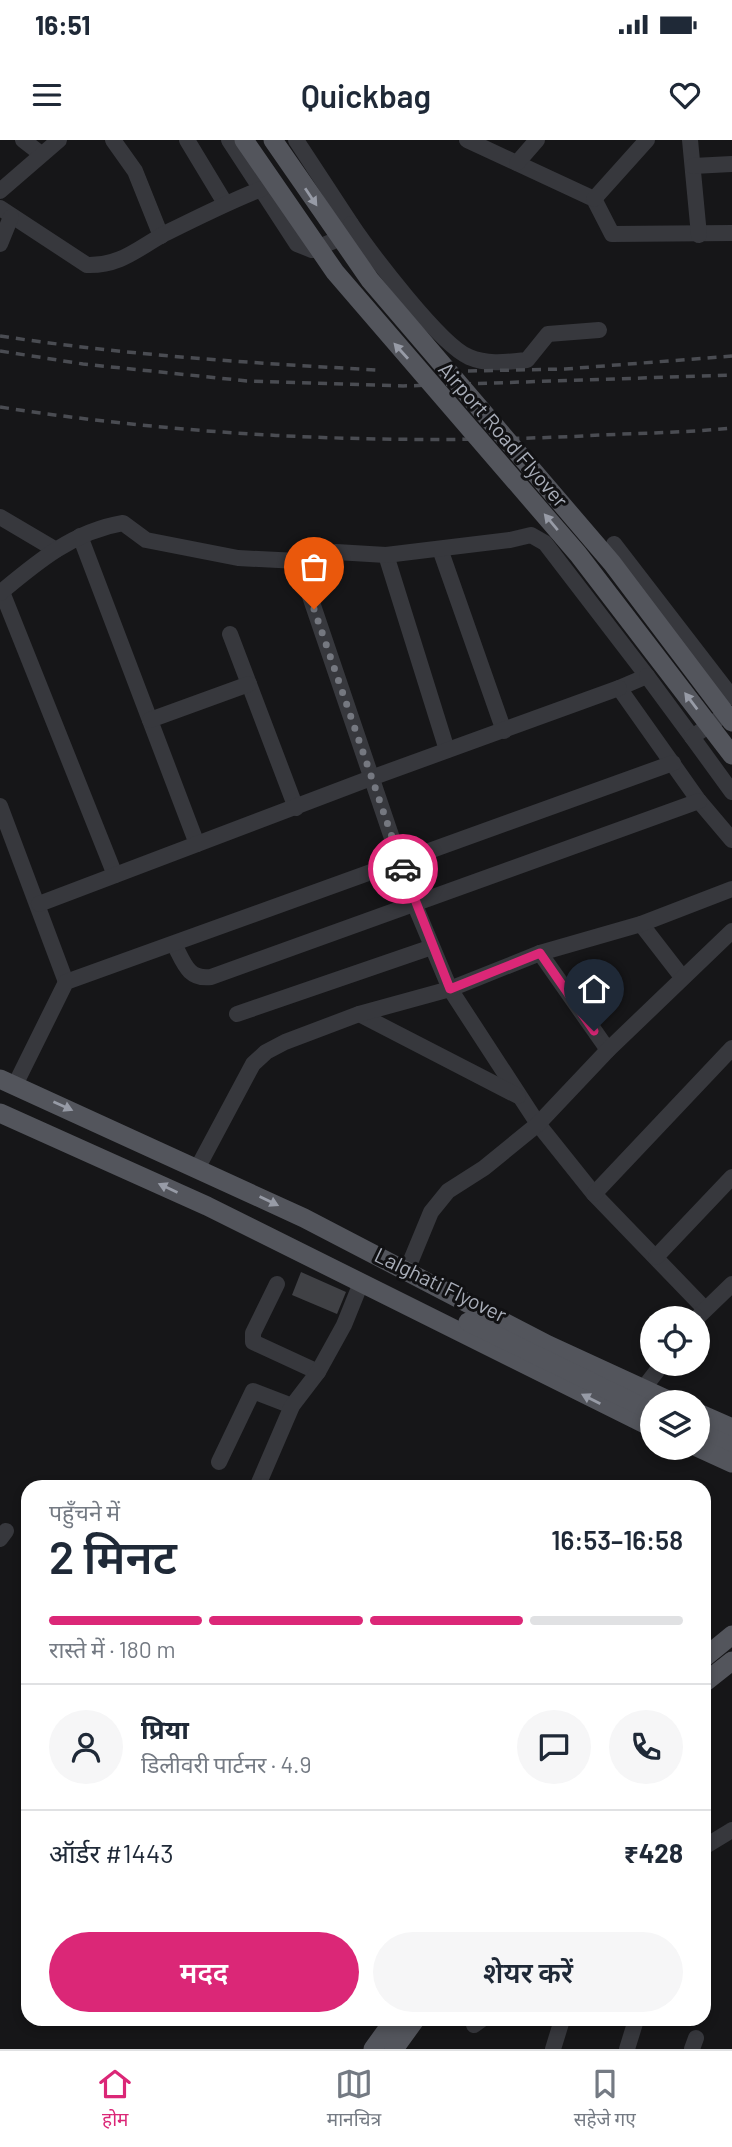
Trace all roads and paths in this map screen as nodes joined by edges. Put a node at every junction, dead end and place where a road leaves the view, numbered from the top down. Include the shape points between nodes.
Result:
1 (23, 140) edge
2 (58, 140) edge
3 (113, 140) edge
4 (187, 140) edge
5 (229, 140) edge
6 (244, 140) edge
7 (273, 140) edge
8 (296, 140) edge
9 (467, 140) edge
10 (537, 140) edge
11 (647, 140) edge
12 (690, 140) edge
13 (41, 154) junction
14 (517, 163) junction
15 (732, 164) edge
16 (693, 166) junction
17 (261, 189) junction
18 (0, 191) edge
19 (594, 199) junction
20 (225, 203) junction
21 (5, 212) edge
22 (351, 223) junction
23 (732, 233) edge
24 (699, 235) junction
25 (161, 236) junction
26 (0, 244) edge
27 (599, 330) dead end
28 (0, 517) edge
29 (80, 536) junction
30 (614, 544) dead end
31 (440, 549) junction
32 (56, 550) junction
33 (386, 555) junction
34 (298, 561) junction
35 (1, 593) edge
36 (230, 634) dead end
37 (647, 676) junction
38 (249, 684) junction
39 (618, 688) junction
40 (732, 697) edge
41 (732, 710) edge
42 (150, 720) junction
43 (732, 722) edge
44 (504, 731) junction
45 (692, 737) junction
46 (447, 750) junction
47 (732, 755) edge
48 (673, 763) junction
49 (371, 778) junction
50 (732, 792) edge
51 (699, 801) junction
52 (0, 806) edge
53 (296, 808) junction
54 (732, 840) edge
55 (197, 844) junction
56 (400, 860) junction
57 (115, 875) junction
58 (732, 889) edge
59 (414, 903) junction
60 (39, 904) junction
61 (641, 924) junction
62 (732, 931) edge
63 (174, 944) junction
64 (432, 947) junction
65 (540, 953) junction
66 (682, 977) junction
67 (66, 982) junction
68 (450, 989) junction
69 (237, 1014) dead end
70 (359, 1014) junction
71 (608, 1050) junction
72 (729, 1058) edge
73 (7, 1082) edge
74 (520, 1097) junction
75 (0, 1113) edge
76 (538, 1124) junction
77 (198, 1167) junction
78 (732, 1177) edge
79 (594, 1194) junction
80 (207, 1206) junction
81 (656, 1257) junction
82 (407, 1270) junction
83 (361, 1283) junction
84 (277, 1284) dead end
85 (732, 1284) edge
86 (695, 1306) edge
87 (709, 1306) edge
88 (318, 1372) junction
89 (653, 1376) edge
90 (643, 1389) joint
91 (292, 1406) junction
92 (640, 1406) edge
93 (710, 1418) edge
94 (640, 1422) edge
95 (732, 1428) edge
96 (710, 1437) edge
97 (732, 1447) edge
98 (710, 1453) edge
99 (219, 1462) dead end
100 (732, 1462) edge
101 (260, 1480) edge
102 (732, 1635) edge
103 (711, 1652) edge
104 (732, 1661) edge
105 (711, 1678) edge
106 (732, 1830) edge
107 (711, 1843) edge
108 (390, 2026) edge
109 (411, 2026) edge
110 (560, 2026) edge
111 (634, 2026) edge
112 (373, 2049) edge
113 (394, 2049) edge
114 (554, 2049) edge
115 (627, 2049) edge

1 - 13 street
2 - 13 street
3 - 25 street via 135,172
4 - 20 street
5 - 17 street
47 -> 6 main road, Airport Road Flyover, bridge via 578,554 342,281
7 -> 43 main road, Airport Road Flyover, bridge via 370,280 612,563
8 - 22 street
9 - 14 street
10 - 14 street
11 - 19 street
12 - 16 street
13 - 18 street
14 - 19 street
15 - 16 street
16 - 24 street
17 - 20 street
17 - 22 street via 303,248 312,250 348,235
19 - 24 street via 612,234
20 - 25 street
21 - 25 street via 87,265 130,257
21 - 26 street
22 - 27 street via 394,282 465,356 493,363 527,359 548,334
23 - 24 street
28 - 32 street
29 - 32 street
29 - 34 street via 122,523 146,540 238,558
29 - 42 street
30 - 40 street
31 - 33 street
31 - 37 street via 531,535 545,543
31 - 44 street
32 - 35 street
33 - 34 street via 336,552
33 - 46 street
34 - 49 street
35 - 57 street
36 - 38 street
37 - 39 street
37 - 45 street
38 - 42 street
38 - 53 street
39 - 44 street
39 - 48 street
41 - 45 street
42 - 55 street
44 - 46 street
45 - 50 street
46 - 49 street
48 - 51 street
48 - 56 street
49 - 53 street
49 - 56 street
51 - 54 street
51 - 59 street
52 - 60 street
53 - 55 street
55 - 57 street
56 - 59 street
56 - 63 street
57 - 60 street
58 - 61 street
59 - 63 street via 211,977 199,979 190,974
59 - 64 street
60 - 67 street
61 - 65 street
61 - 66 street
62 - 66 street
63 - 67 street
64 - 68 street
64 - 69 street
65 - 68 street
65 - 71 street
66 - 71 street
67 - 73 street
68 - 70 street
68 - 74 street
70 - 74 street
70 - 77 street via 266,1052 243,1082
71 - 76 street
72 - 79 street
73 -> 77 main road
74 - 76 street
80 -> 75 main road
76 - 79 street
76 - 82 street via 440,1199
77 -> 82 main road
78 - 81 street
79 - 81 street
80 - 83 main road
80 - 92 main road, Lalghati Flyover via 249,1218
81 - 86 street
82 - 90 main road
83 - 88 street
94 -> 83 main road
84 - 88 street via 253,1342
85 - 87 street
88 - 91 street
89 - 90 street
91 - 99 street via 253,1391
91 - 101 street
93 - 95 main road
96 - 97 main road
98 - 100 main road
102 - 103 main road
104 - 105 main road
106 - 107 street
108 - 112 main road
109 - 113 main road
110 - 114 street
111 - 115 street

